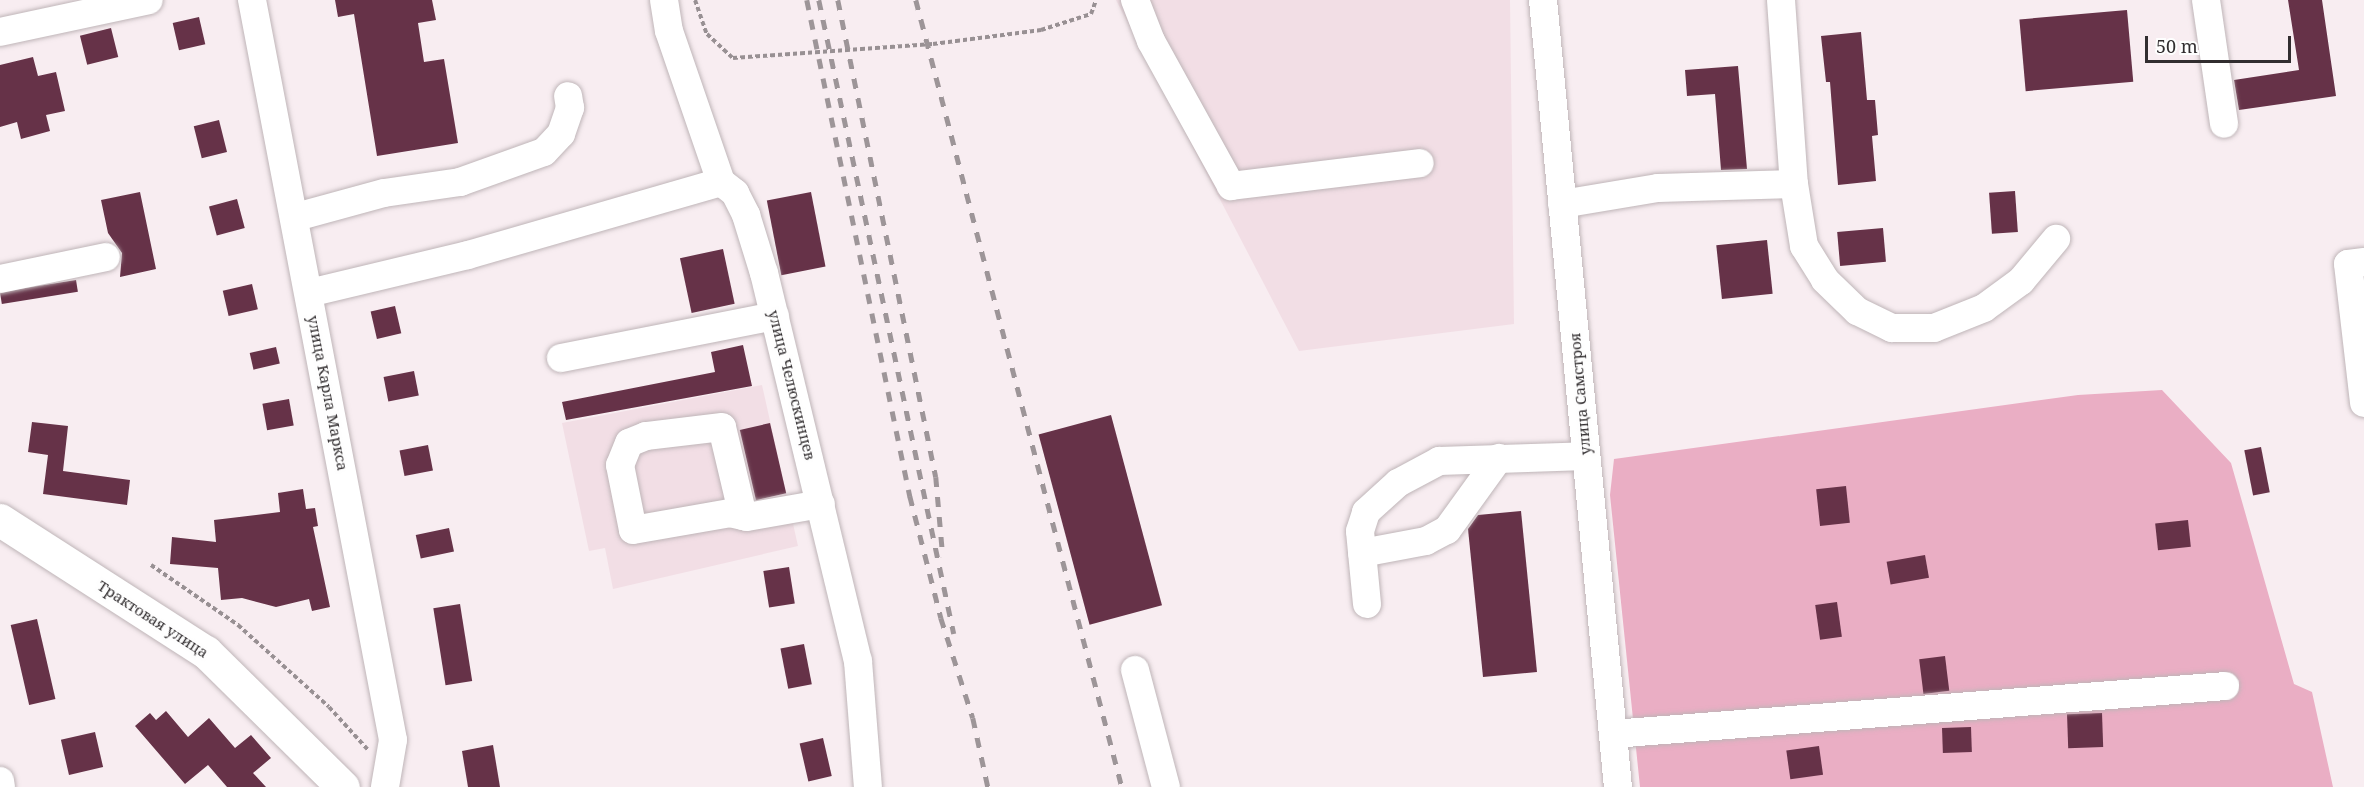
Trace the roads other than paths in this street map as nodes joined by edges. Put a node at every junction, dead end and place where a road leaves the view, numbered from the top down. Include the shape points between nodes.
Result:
1 (149, 0) edge
2 (252, 0) edge
3 (664, 0) edge
4 (1135, 0) edge
5 (1543, 0) edge
6 (1781, 0) edge
7 (2206, 0) edge
8 (0, 32) edge
9 (568, 96) dead end
10 (2224, 124) dead end
11 (1420, 163) dead end
12 (721, 183) junction
13 (1794, 184) junction
14 (1562, 204) junction
15 (296, 217) junction
16 (2056, 239) dead end
17 (106, 257) dead end
18 (2364, 262) edge
19 (0, 279) edge
20 (309, 293) junction
21 (775, 316) junction
22 (561, 358) dead end
23 (2364, 402) edge
24 (1586, 456) junction
25 (1499, 458) junction
26 (821, 504) junction
27 (742, 516) junction
28 (0, 520) edge
29 (1362, 553) junction
30 (1367, 604) dead end
31 (1135, 670) dead end
32 (2225, 686) dead end
33 (1613, 734) junction
34 (386, 779) edge
35 (0, 781) edge
36 (1, 787) edge
37 (343, 787) edge
38 (868, 787) edge
39 (1166, 787) edge
40 (1618, 787) edge

1 - 8 street
2 - 15 street, улица Карла Маркса
3 - 12 street, улица Челюскинцев via 669,31
4 - 11 street via 1151,41 1231,186
5 - 14 street, улица Самстроя
6 - 13 street
7 - 10 street
9 - 15 street via 570,108 561,134 544,152 460,182 384,193
12 - 20 street via 468,255
12 - 21 street, улица Челюскинцев via 735,193 746,215
13 - 14 street via 1658,188
13 - 16 street via 1804,246 1825,280 1857,311 1892,328 1934,328 1984,308 2021,281
14 - 24 street, улица Самстроя
15 - 20 street, улица Карла Маркса
17 - 19 street
18 - 23 street via 2348,264
20 - 34 street, улица Карла Маркса via 393,740
21 - 22 street
21 - 26 street, улица Челюскинцев
24 - 25 street
24 - 33 street, улица Самстроя
25 - 29 street via 1447,530 1426,540
25 - 29 street via 1439,461 1398,483 1366,512 1360,531
26 - 27 street
26 - 38 street, улица Челюскинцев via 858,661
27 - 27 street via 730,513 633,530 620,465 628,443 646,436 722,427
28 - 37 main road, Трактовая улица via 206,652
29 - 30 street
31 - 39 street
32 - 33 street
33 - 40 street, улица Самстроя
35 - 36 street

